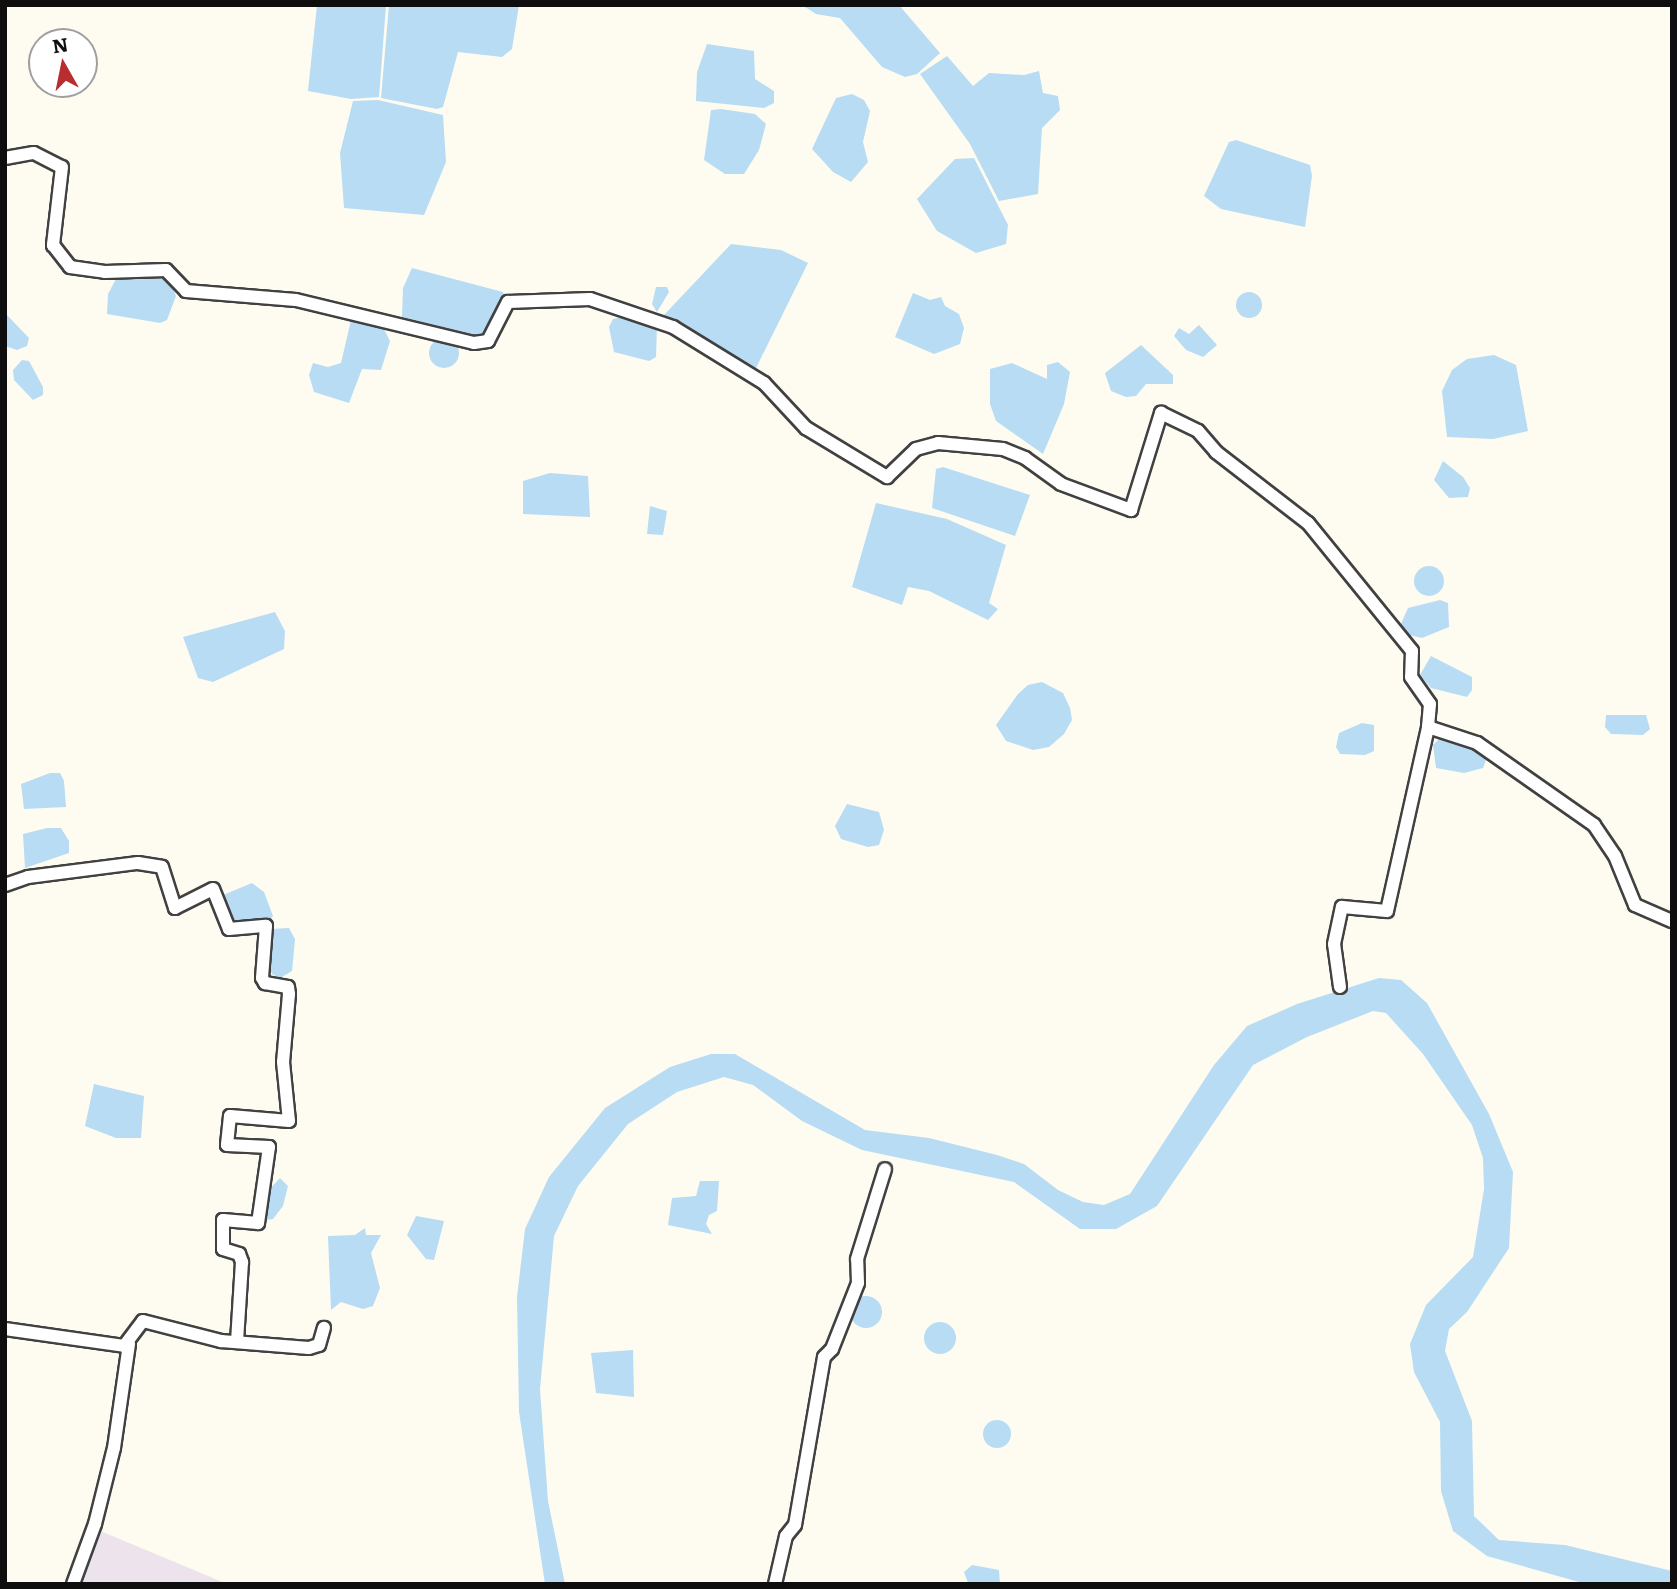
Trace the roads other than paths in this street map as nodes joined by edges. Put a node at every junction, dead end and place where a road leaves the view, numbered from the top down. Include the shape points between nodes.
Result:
1 (5, 158) edge
2 (1428, 727) junction
3 (5, 885) edge
4 (1672, 920) edge
5 (1340, 987) dead end
6 (886, 1170) dead end
7 (324, 1328) dead end
8 (5, 1329) edge
9 (237, 1341) junction
10 (129, 1344) junction
11 (73, 1584) edge
12 (775, 1584) edge

1 - 2 street via 34,153 62,167 53,245 70,267 105,272 166,270 186,291 296,300 474,343 488,341 508,302 590,299 673,327 764,383 806,428 887,477 916,449 938,443 1003,449 1062,484 1131,510 1161,413 1198,431 1216,452 1308,523 1412,652 1410,677 1430,704
2 - 4 street via 1477,743 1594,825 1615,856 1635,905
2 - 5 street via 1387,911 1342,907 1334,944
3 - 9 street via 97,867 150,865 162,867 175,908 213,889 229,929 266,926 262,978 265,983 288,987 289,994 283,1062 289,1121 230,1116 227,1145 269,1147 258,1223 223,1220 223,1249 239,1254 242,1262
6 - 12 street via 858,1259 858,1283 832,1349 824,1357 795,1524 786,1536
7 - 9 street via 319,1345 309,1349
8 - 10 street
9 - 10 street via 143,1321
10 - 11 street via 114,1448 95,1524

